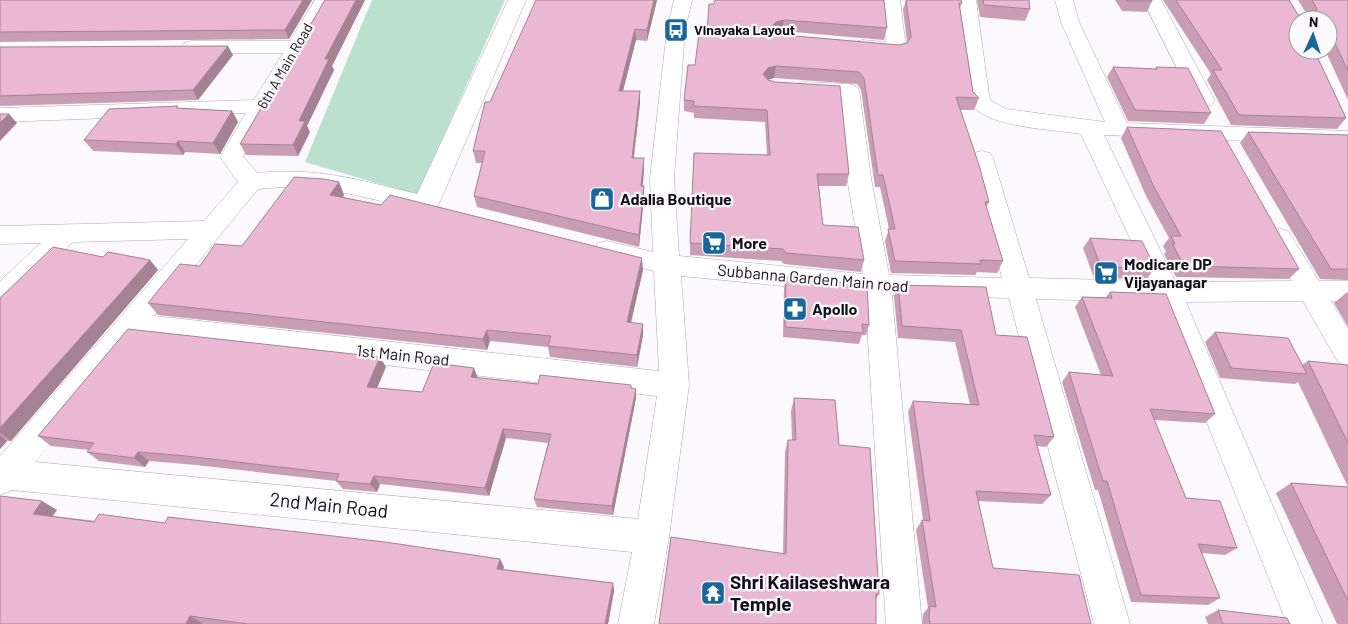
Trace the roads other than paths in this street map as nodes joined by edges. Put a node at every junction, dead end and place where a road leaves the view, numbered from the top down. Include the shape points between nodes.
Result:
1 (324, 0) edge
2 (517, 0) edge
3 (682, 0) edge
4 (886, 0) edge
5 (967, 0) edge
6 (1064, 0) edge
7 (1152, 0) edge
8 (839, 44) edge
9 (295, 46) junction
10 (177, 47) edge
11 (774, 86) edge
12 (262, 106) junction
13 (0, 115) edge
14 (1089, 128) junction
15 (1118, 128) junction
16 (1347, 128) edge
17 (1220, 131) junction
18 (1234, 156) edge
19 (982, 158) dead end
20 (251, 182) junction
21 (425, 204) junction
22 (453, 211) edge
23 (1266, 215) edge
24 (210, 230) junction
25 (67, 233) junction
26 (0, 235) edge
27 (584, 244) edge
28 (668, 265) junction
29 (878, 285) junction
30 (1020, 289) junction
31 (1311, 291) junction
32 (1348, 291) edge
33 (1168, 292) junction
34 (0, 297) edge
35 (131, 326) junction
36 (1348, 354) edge
37 (674, 385) junction
38 (3, 477) edge
39 (652, 537) junction
40 (636, 624) edge
41 (904, 624) edge
42 (1112, 624) edge
43 (1305, 624) edge

1 - 9 street, 6th A Main Road
2 - 21 street
3 - 28 street via 676,30 662,178
4 - 8 street via 896,49
5 - 14 street via 982,104 1000,115
6 - 15 street via 1070,22
7 - 17 street
9 - 10 street
9 - 12 street, 6th A Main Road
11 - 29 street via 849,90 859,178
12 - 13 street
12 - 20 street, 6th A Main Road via 231,157
14 - 15 street
14 - 33 street
15 - 17 street
16 - 17 street
17 - 18 street
19 - 30 street via 1012,271
20 - 21 street via 286,178 330,181
20 - 24 street
21 - 22 street
23 - 31 street
24 - 25 street
24 - 35 street
25 - 26 street
25 - 34 street
27 - 28 street, Subbanna Garden Main road
28 - 29 street, Subbanna Garden Main road
28 - 37 street
29 - 30 street, Subbanna Garden Main road
29 - 41 street
30 - 33 street, Subbanna Garden Main road
30 - 42 street
31 - 32 street, Subbanna Garden Main road
31 - 33 street, Subbanna Garden Main road
31 - 36 street
33 - 43 street
35 - 37 street, 1st Main Road
35 - 38 street
37 - 39 street
38 - 39 street, 2nd Main Road
39 - 40 street

